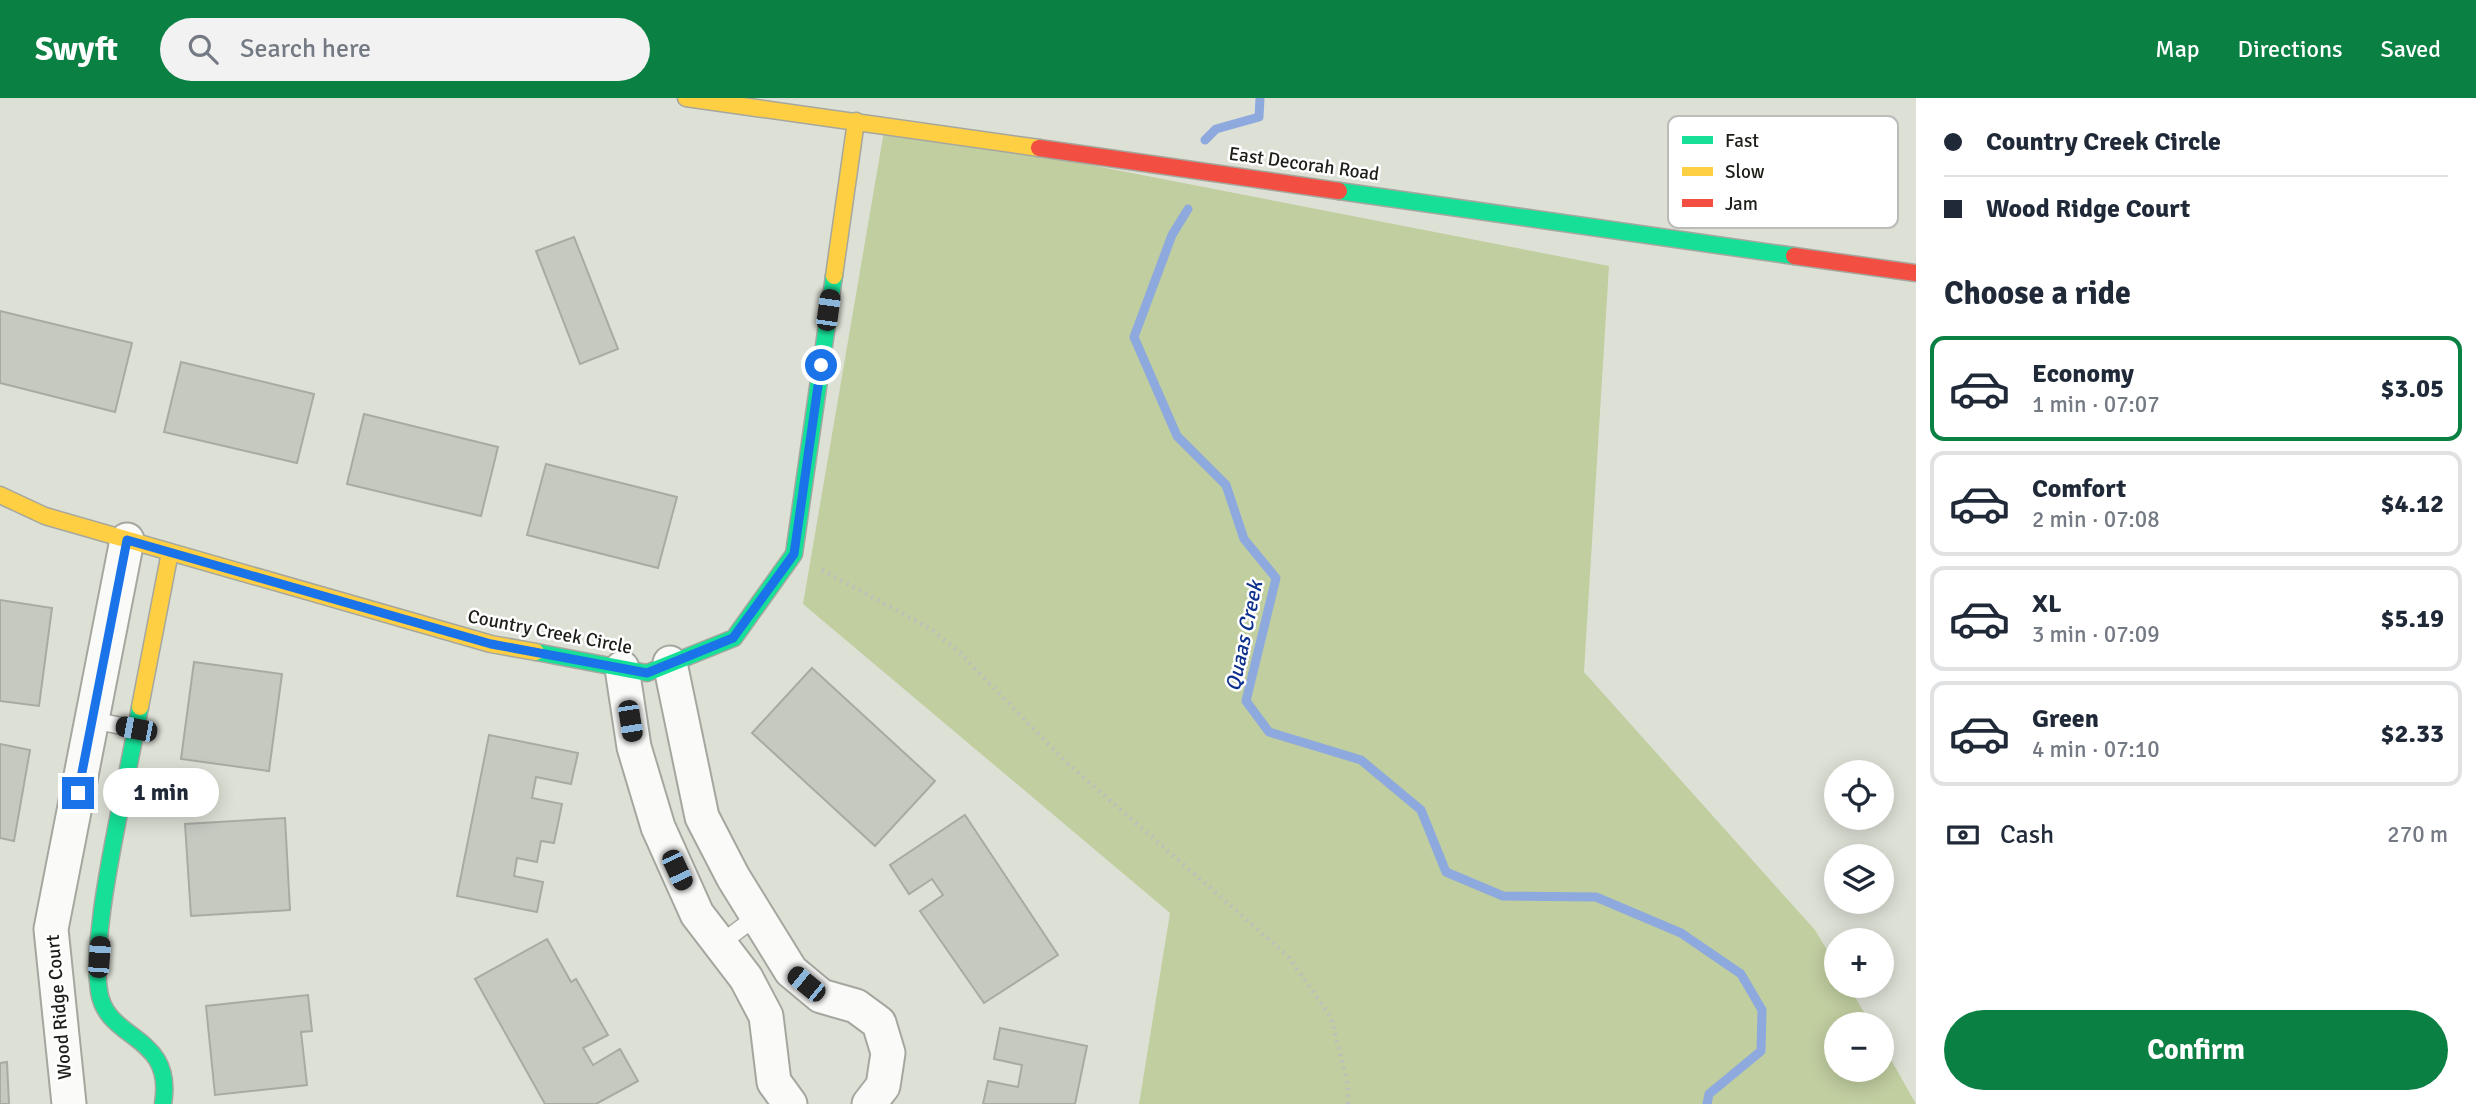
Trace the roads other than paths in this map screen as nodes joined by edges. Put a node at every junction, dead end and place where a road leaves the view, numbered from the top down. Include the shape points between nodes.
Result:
1 (686, 98) edge
2 (856, 121) junction
3 (1916, 273) edge
4 (0, 495) edge
5 (127, 540) junction
6 (170, 552) junction
7 (670, 663) junction
8 (622, 668) junction
9 (92, 720) junction
10 (136, 729) junction
11 (757, 916) junction
12 (720, 944) junction
13 (98, 978) junction
14 (56, 986) junction
15 (69, 1104) edge
16 (163, 1104) edge
17 (790, 1104) edge
18 (869, 1104) edge

1 - 2 street, East Decorah Road
2 - 3 street, East Decorah Road
2 - 7 street, Country Creek Circle via 794,554 733,638
4 - 5 street, Country Creek Circle via 45,516
5 - 6 street, Country Creek Circle
5 - 9 street, Wood Ridge Court
6 - 8 street, Country Creek Circle via 491,644
6 - 10 street
7 - 8 street, Country Creek Circle via 647,673
7 - 11 street via 702,817
8 - 12 street via 634,747 658,827 697,914
9 - 10 lane
9 - 14 street, Wood Ridge Court via 51,929
10 - 13 street via 104,894
11 - 12 lane
11 - 18 street via 791,971 821,996 856,1006 880,1023 888,1053 883,1086
12 - 17 street via 746,978 766,1016 774,1082
13 - 14 lane
13 - 16 street via 102,1005 146,1044 164,1070
14 - 15 street, Wood Ridge Court

